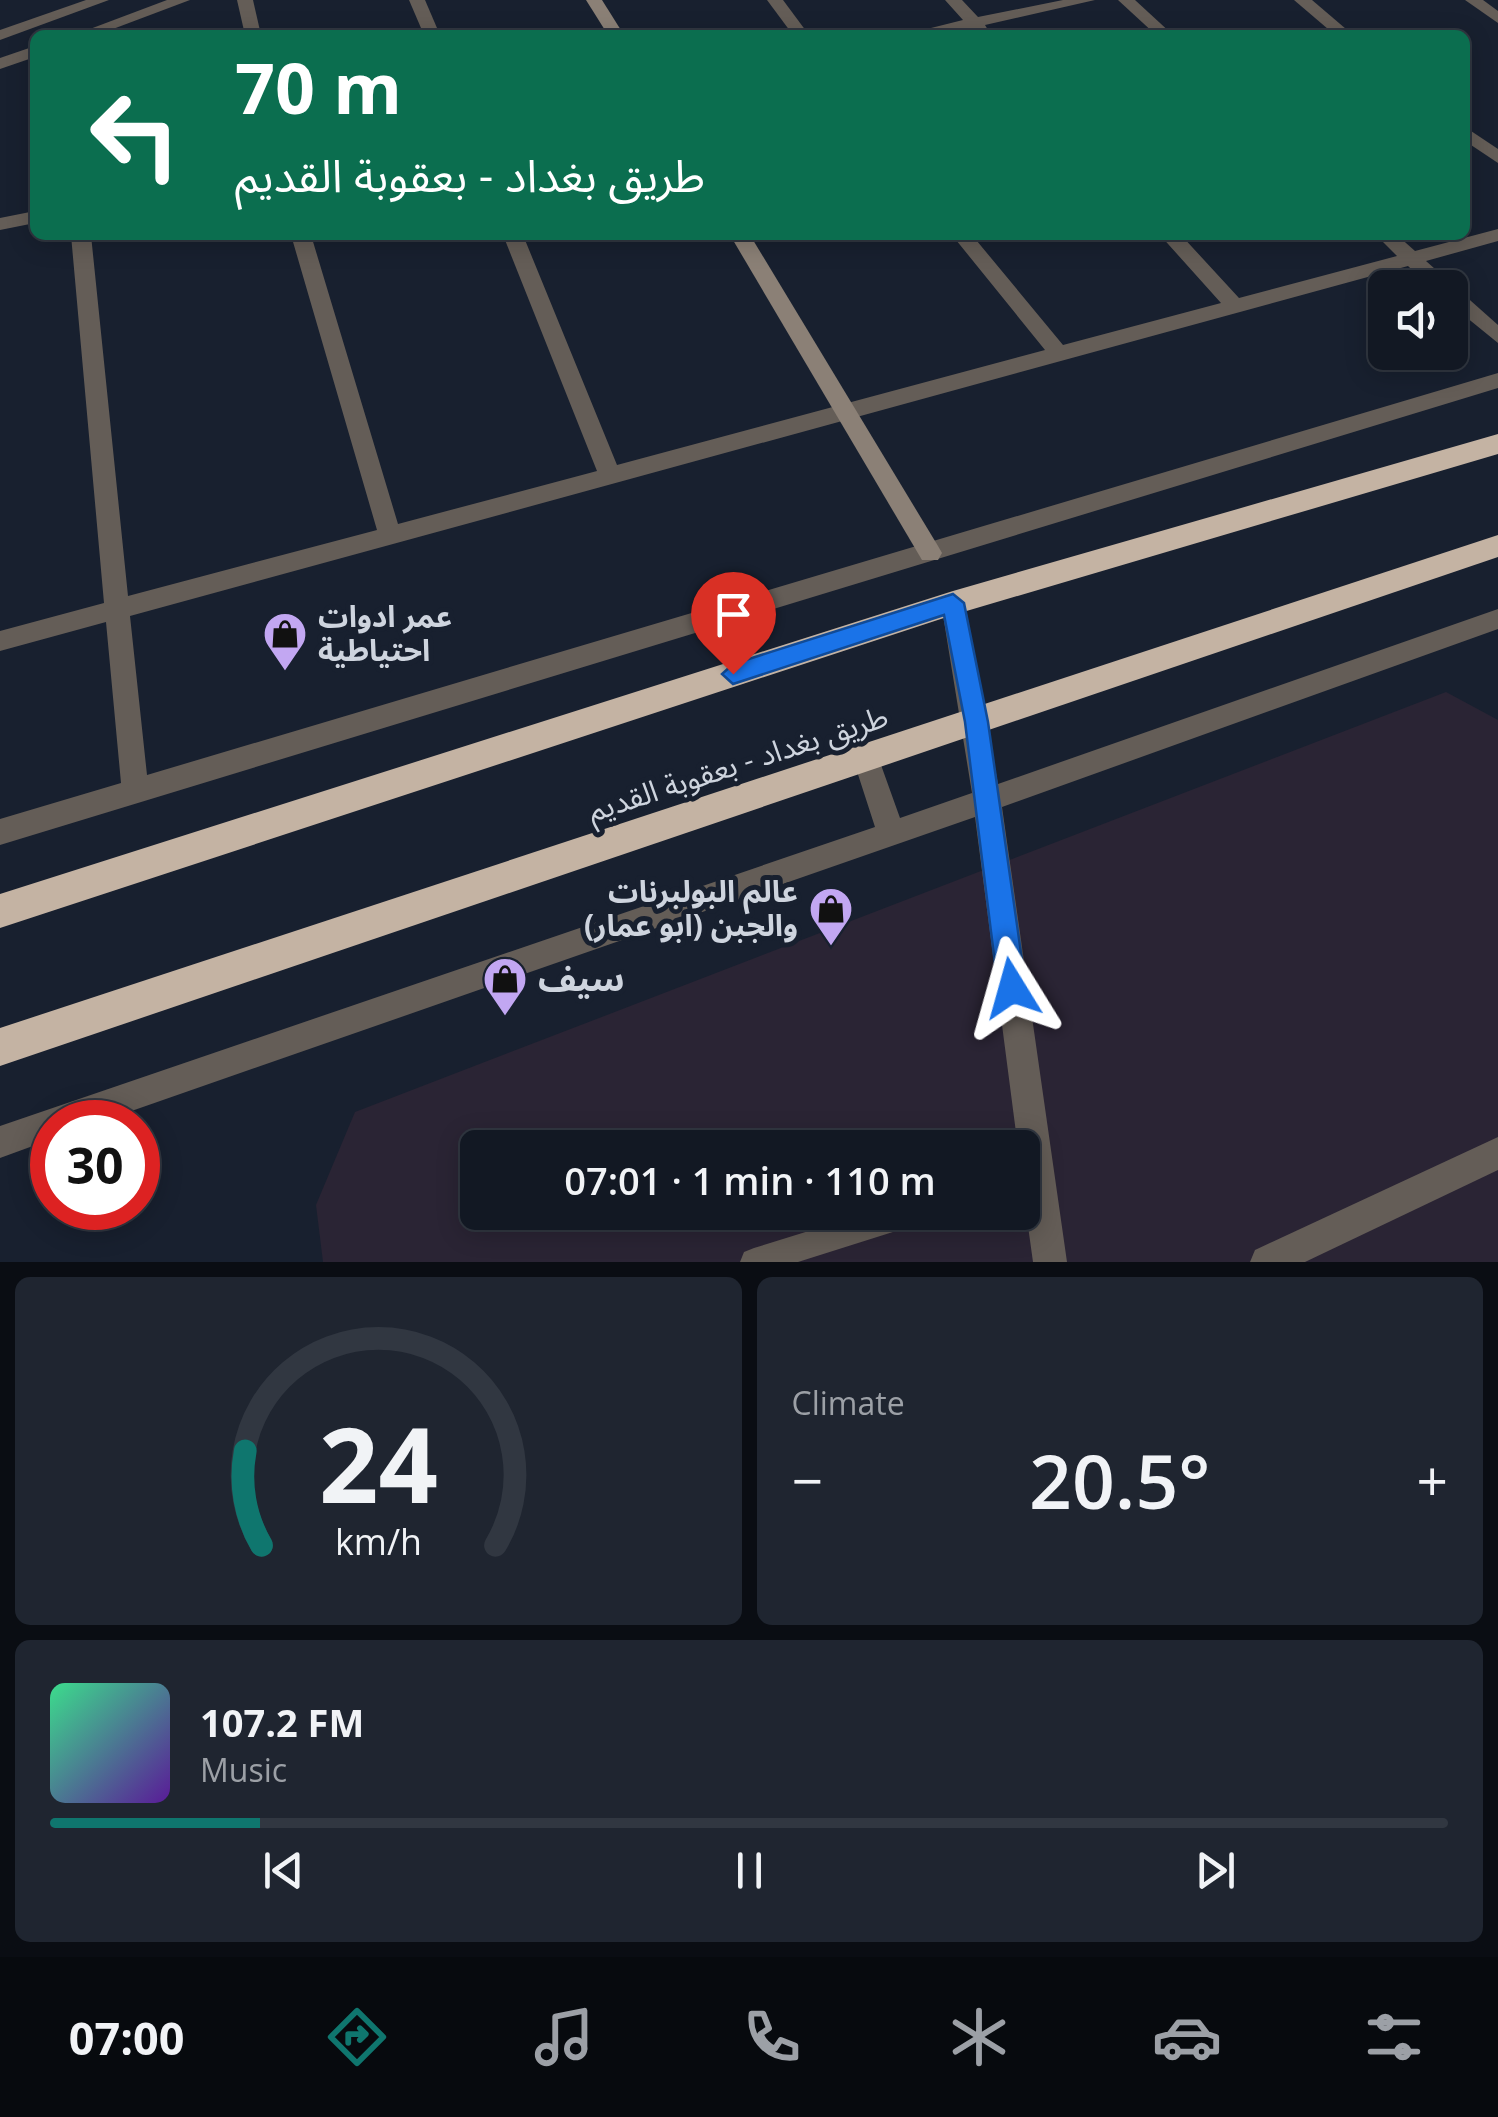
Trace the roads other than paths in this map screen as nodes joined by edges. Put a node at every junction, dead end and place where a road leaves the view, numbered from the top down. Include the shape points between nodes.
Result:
1 (102, 0) edge
2 (182, 0) edge
3 (245, 0) edge
4 (418, 0) edge
5 (594, 0) edge
6 (776, 0) edge
7 (953, 0) edge
8 (1087, 0) edge
9 (1126, 0) edge
10 (1302, 0) edge
11 (1473, 0) edge
12 (1498, 18) edge
13 (980, 29) edge
14 (96, 30) edge
15 (252, 30) edge
16 (430, 30) edge
17 (613, 30) edge
18 (797, 30) edge
19 (1159, 30) edge
20 (1339, 30) edge
21 (0, 35) edge
22 (30, 53) edge
23 (0, 64) edge
24 (1470, 136) edge
25 (1498, 158) edge
26 (30, 217) edge
27 (0, 224) edge
28 (1498, 235) edge
29 (81, 240) edge
30 (302, 240) edge
31 (515, 240) edge
32 (743, 240) edge
33 (966, 240) edge
34 (1175, 240) edge
35 (1392, 240) edge
36 (1412, 258) junction
37 (1425, 270) edge
38 (1236, 306) junction
39 (1468, 309) edge
40 (1498, 336) edge
41 (1059, 354) junction
42 (1498, 380) edge
43 (847, 412) junction
44 (1498, 444) edge
45 (610, 476) junction
46 (390, 536) junction
47 (1498, 546) edge
48 (930, 554) junction
49 (953, 603) junction
50 (114, 610) junction
51 (1498, 618) edge
52 (0, 642) edge
53 (976, 722) junction
54 (866, 759) junction
55 (135, 792) junction
56 (987, 800) junction
57 (0, 832) edge
58 (891, 834) junction
59 (0, 911) edge
60 (0, 1047) edge
61 (121, 1100) edge
62 (1025, 1130) edge
63 (30, 1131) edge
64 (0, 1142) edge
65 (1498, 1153) edge
66 (1040, 1220) edge
67 (856, 1230) edge
68 (754, 1262) edge
69 (1050, 1262) edge
70 (1267, 1262) edge

1 - 21 street
2 - 14 street
3 - 15 street
4 - 16 street
5 - 17 street
6 - 18 street
7 - 13 street
8 - 13 street
9 - 19 street
10 - 20 street
11 - 12 street
22 - 23 street
24 - 25 street
26 - 27 street
28 - 36 street
29 - 50 street
30 - 46 street
31 - 45 street
32 - 43 street
33 - 41 street
34 - 38 street
35 - 36 street
36 - 37 street
36 - 38 street
38 - 41 street
39 - 40 street
41 - 43 street
42 - 48 street
43 - 45 street
43 - 48 street
44 - 49 highway
45 - 46 street
46 - 50 street
47 - 53 highway, طريق بغداد - بعقوبة القديم
48 - 55 street
49 - 53 street
49 - 59 highway
50 - 52 street
50 - 55 street
51 - 56 street
53 - 54 highway, طريق بغداد - بعقوبة القديم
53 - 56 street
54 - 58 street
54 - 60 highway, طريق بغداد - بعقوبة القديم
55 - 57 street
56 - 58 street
56 - 62 street
58 - 61 street
63 - 64 street
65 - 70 street
66 - 69 street
67 - 68 lane

